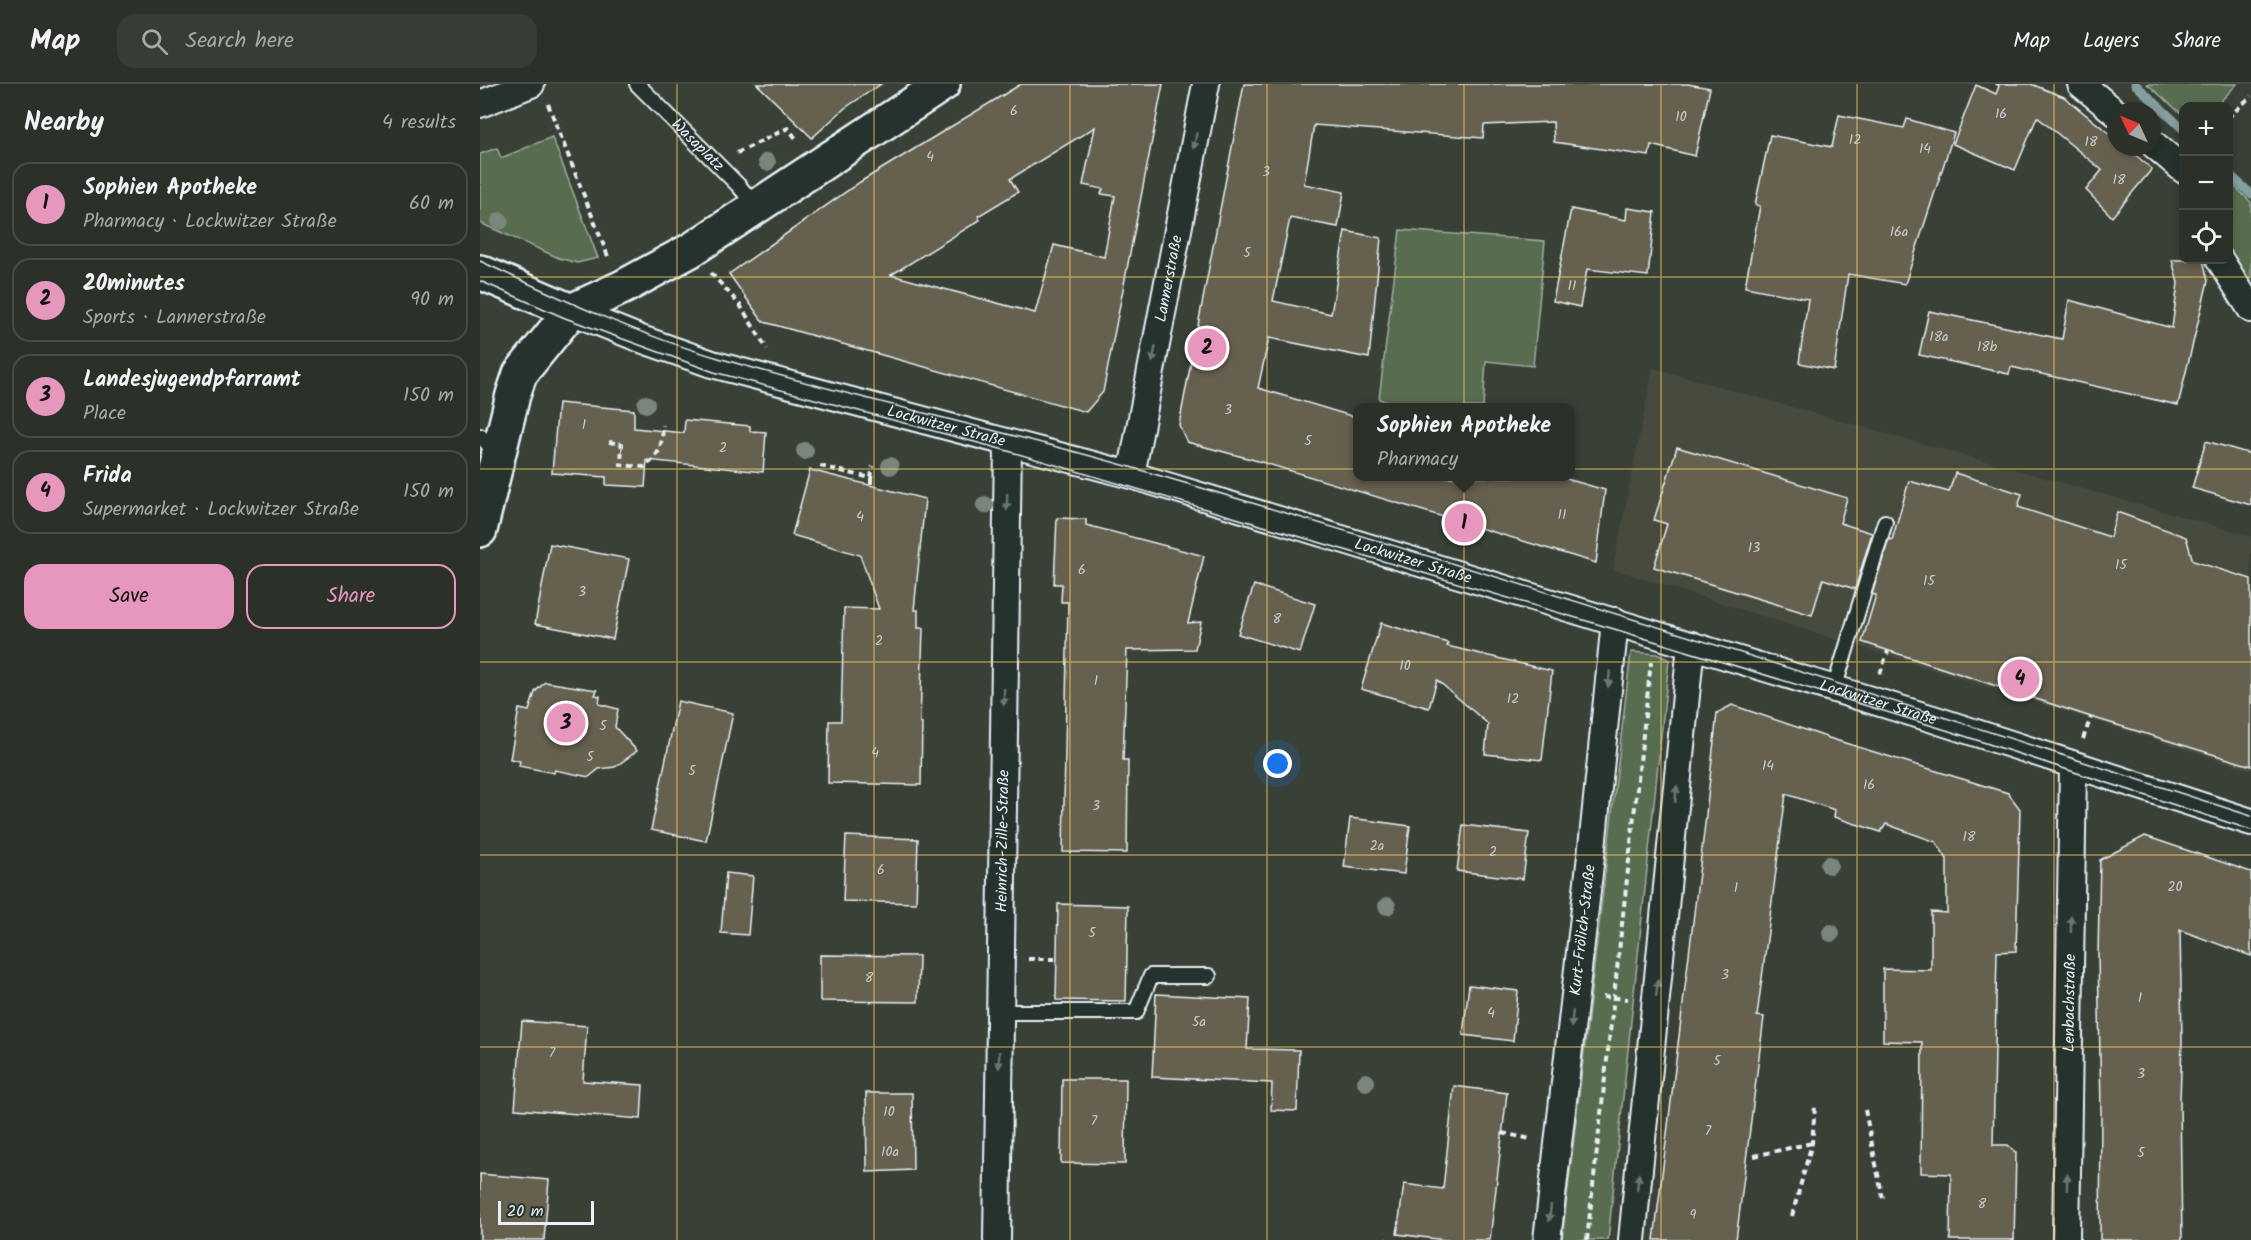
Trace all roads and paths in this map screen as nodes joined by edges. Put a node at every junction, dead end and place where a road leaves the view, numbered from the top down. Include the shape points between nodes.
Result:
1 (637, 84) edge
2 (944, 84) edge
3 (1206, 84) edge
4 (2081, 84) edge
5 (539, 92) edge
6 (2251, 96) edge
7 (480, 104) edge
8 (2107, 106) edge
9 (2233, 114) edge
10 (2161, 151) edge
11 (718, 165) junction
12 (2179, 166) edge
13 (818, 168) junction
14 (757, 207) junction
15 (691, 250) junction
16 (2223, 264) edge
17 (480, 272) edge
18 (623, 287) junction
19 (2251, 309) edge
20 (571, 311) junction
21 (771, 356) dead end
22 (663, 425) dead end
23 (609, 442) dead end
24 (1008, 443) junction
25 (489, 445) edge
26 (820, 466) dead end
27 (873, 466) dead end
28 (1131, 475) junction
29 (871, 478) junction
30 (871, 485) dead end
31 (1885, 522) dead end
32 (480, 530) edge
33 (1615, 621) junction
34 (1655, 634) junction
35 (1691, 645) junction
36 (1834, 689) junction
37 (2073, 765) junction
38 (2251, 822) edge
39 (1056, 959) dead end
40 (1041, 960) dead end
41 (1209, 976) dead end
42 (1575, 994) junction
43 (1614, 998) junction
44 (1655, 1002) junction
45 (1000, 1012) junction
46 (1815, 1107) dead end
47 (1865, 1110) dead end
48 (1812, 1143) junction
49 (1754, 1156) dead end
50 (1883, 1199) dead end
51 (1792, 1216) dead end
52 (997, 1240) edge
53 (1381, 1240) edge
54 (1388, 1240) edge
55 (1547, 1240) edge
56 (1587, 1240) edge
57 (1632, 1240) edge
58 (2066, 1240) edge

1 - 11 lane, Wasaplatz
2 - 13 street
3 -> 28 street, Lannerstraße
4 - 8 street
5 - 7 street
5 - 18 path
6 - 9 path
10 - 12 street
11 - 13 path via 788,128
11 - 14 lane, Wasaplatz
13 - 14 street
14 - 15 street
15 - 18 street
15 - 21 path via 740,305
16 - 19 street
17 - 20 street
18 - 20 street
20 - 24 street, Lockwitzer Straße via 731,370
20 - 25 street via 520,374
22 - 23 path via 661,448 644,467 621,465 622,444
24 - 28 street, Lockwitzer Straße
24 -> 45 street, Heinrich-Zille-Straße
25 - 32 street
26 - 29 path
27 - 29 path
28 - 33 street, Lockwitzer Straße
29 - 30 path
31 - 36 lane
33 - 34 street, Lockwitzer Straße
33 -> 42 street, Kurt-Frölich-Straße
34 - 35 street, Lockwitzer Straße
34 - 43 path
35 - 36 street, Lockwitzer Straße
44 -> 35 street
36 - 37 street, Lockwitzer Straße
37 - 38 street, Lockwitzer Straße
58 -> 37 street, Lenbachstraße
39 - 40 path
41 - 45 lane via 1151,976 1136,1012
42 - 43 path
42 -> 55 street, Kurt-Frölich-Straße
43 - 44 path
43 - 56 path
57 -> 44 street
45 -> 52 street, Heinrich-Zille-Straße
46 - 48 path
47 - 50 path
48 - 49 path
48 - 51 path
53 - 54 path

